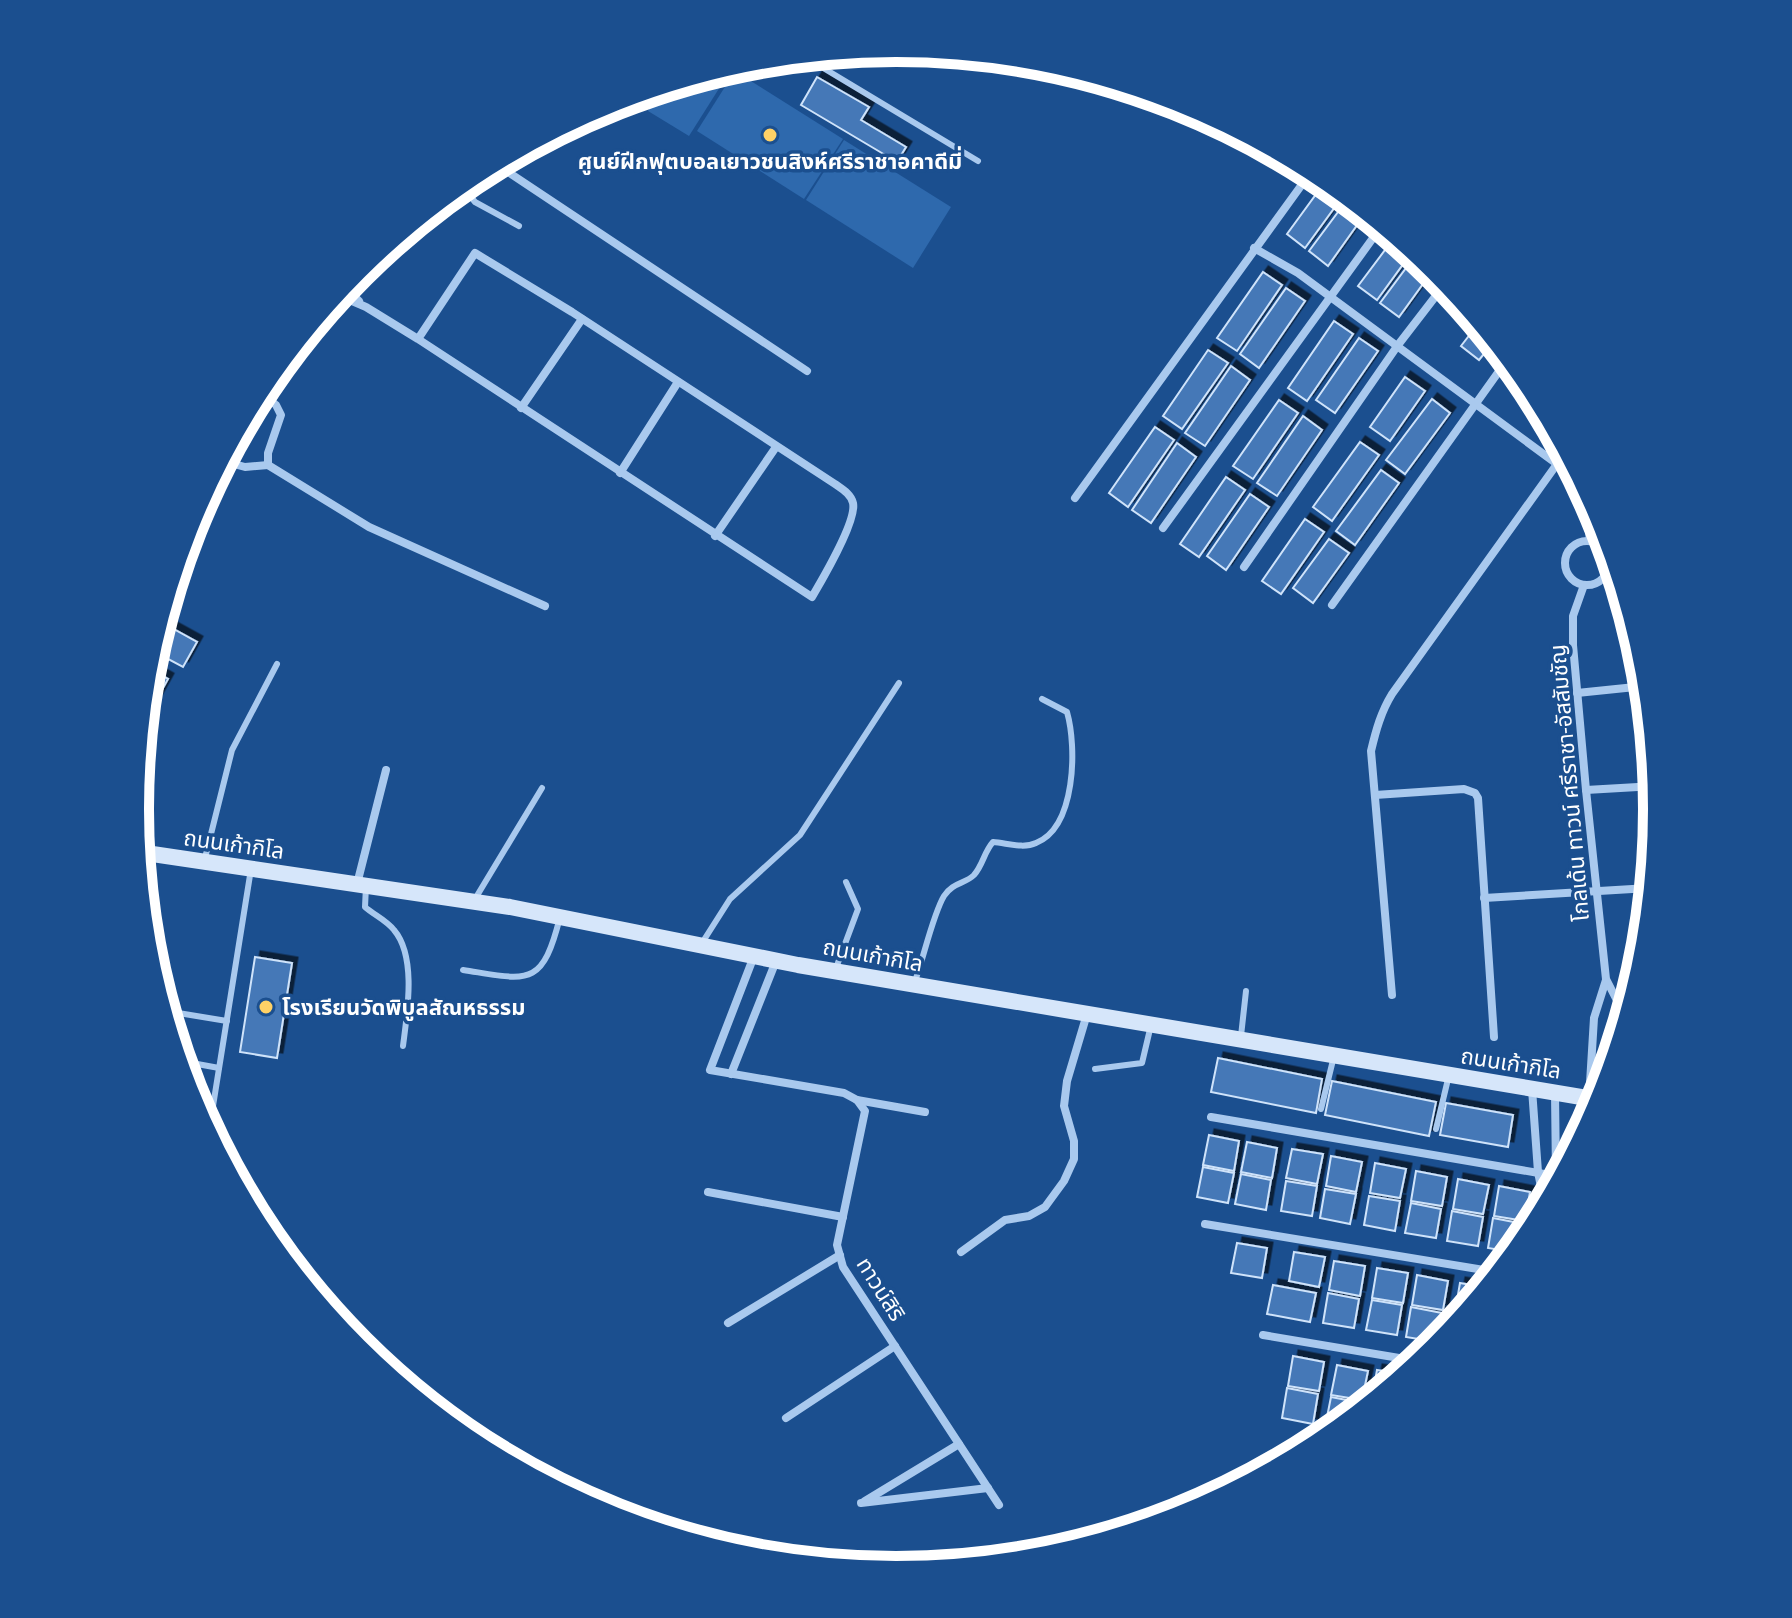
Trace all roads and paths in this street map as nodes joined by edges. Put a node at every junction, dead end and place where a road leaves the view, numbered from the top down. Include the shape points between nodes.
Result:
1 (820, 66) edge
2 (978, 161) dead end
3 (507, 172) edge
4 (1303, 183) edge
5 (470, 196) edge
6 (519, 226) dead end
7 (1375, 236) edge
8 (1254, 248) junction
9 (1437, 294) edge
10 (354, 295) edge
11 (1331, 297) junction
12 (350, 300) edge
13 (366, 307) junction
14 (582, 319) junction
15 (418, 339) junction
16 (1398, 345) junction
17 (1500, 370) edge
18 (807, 371) dead end
19 (678, 382) junction
20 (271, 401) edge
21 (1476, 403) junction
22 (521, 408) junction
23 (776, 447) junction
24 (1551, 451) edge
25 (1547, 456) junction
26 (234, 464) edge
27 (1557, 464) junction
28 (268, 465) junction
29 (1562, 471) edge
30 (620, 473) junction
31 (1075, 498) dead end
32 (1163, 528) dead end
33 (1590, 533) edge
34 (715, 536) junction
35 (1590, 541) junction
36 (1593, 542) edge
37 (1244, 567) dead end
38 (1605, 574) edge
39 (1584, 585) junction
40 (1332, 605) dead end
41 (545, 606) dead end
42 (277, 664) dead end
43 (899, 683) dead end
44 (1633, 687) edge
45 (1577, 693) junction
46 (1042, 699) dead end
47 (386, 770) dead end
48 (1642, 787) edge
49 (542, 788) dead end
50 (1586, 790) junction
51 (1375, 795) junction
52 (151, 854) edge
53 (204, 862) junction
54 (251, 869) junction
55 (846, 882) dead end
56 (361, 885) junction
57 (1638, 889) edge
58 (1596, 893) junction
59 (1484, 898) junction
60 (473, 902) junction
61 (560, 917) junction
62 (700, 946) junction
63 (754, 956) junction
64 (776, 961) junction
65 (463, 970) dead end
66 (835, 971) junction
67 (1606, 979) junction
68 (914, 985) junction
69 (1246, 991) dead end
70 (1392, 995) dead end
71 (1618, 1002) edge
72 (177, 1013) edge
73 (1087, 1014) junction
74 (227, 1021) junction
75 (1151, 1025) junction
76 (1494, 1037) dead end
77 (1241, 1040) junction
78 (403, 1046) dead end
79 (1334, 1056) junction
80 (194, 1063) edge
81 (219, 1068) junction
82 (1095, 1069) dead end
83 (1594, 1073) edge
84 (731, 1074) junction
85 (1449, 1075) junction
86 (1532, 1089) junction
87 (1555, 1093) junction
88 (1585, 1098) edge
89 (857, 1100) junction
90 (212, 1109) edge
91 (1321, 1109) dead end
92 (925, 1112) dead end
93 (1211, 1117) dead end
94 (1436, 1129) dead end
95 (1555, 1160) edge
96 (1538, 1172) junction
97 (1547, 1176) edge
98 (1541, 1186) edge
99 (708, 1192) dead end
100 (843, 1217) junction
101 (1205, 1224) dead end
102 (961, 1252) dead end
103 (840, 1255) junction
104 (1484, 1270) edge
105 (728, 1323) dead end
106 (1263, 1335) dead end
107 (895, 1346) junction
108 (1402, 1358) edge
109 (786, 1418) dead end
110 (959, 1444) junction
111 (988, 1488) junction
112 (999, 1505) dead end

1 - 2 lane
3 - 18 street
4 - 8 street
5 - 6 lane
7 - 11 street
8 - 11 street
8 - 31 street
9 - 16 street
10 - 13 street
11 - 16 street
11 - 32 street
12 - 13 street
13 - 15 street
14 - 15 street via 475,253
14 - 19 street
14 - 22 street
15 - 22 street
16 - 21 street
16 - 37 street
17 - 21 street
19 - 23 street
19 - 30 street
20 - 28 street via 281,415
21 - 25 street
21 - 40 street
22 - 30 street
23 - 34 street
23 - 34 street via 835,484 853,502 830,567 812,597
24 - 25 street
25 - 27 street
26 - 28 street
27 - 29 street
27 - 51 street via 1383,708 1371,751
28 - 41 street via 369,527
30 - 34 street
33 - 35 street
35 - 36 street
35 - 39 street via 1580,542 1566,555 1568,575
38 - 39 street
39 - 45 street, โกลเด้น ทาวน์ ศรีราชา-อัสสัมชัญ via 1573,616
42 - 53 lane via 232,750
43 - 62 lane via 800,835 730,899
44 - 45 street
45 - 50 street, โกลเด้น ทาวน์ ศรีราชา-อัสสัมชัญ
46 - 68 lane via 1067,712 1073,732 1064,812 1033,845 993,842 971,879 955,883 943,897
47 - 56 street
48 - 50 street
49 - 60 lane
50 - 58 street, โกลเด้น ทาวน์ ศรีราชา-อัสสัมชัญ
51 - 59 street via 1464,789 1475,793
51 - 70 street
52 - 53 main road, ถนนเก้ากิโล
53 - 54 main road, ถนนเก้ากิโล
54 - 56 main road, ถนนเก้ากิโล
54 - 74 lane
55 - 66 lane via 858,909
56 - 60 main road, ถนนเก้ากิโล
56 - 78 lane via 365,907 396,932 407,960
57 - 58 street
58 - 59 street
58 - 67 street, โกลเด้น ทาวน์ ศรีราชา-อัสสัมชัญ
59 - 76 street
60 - 61 main road, ถนนเก้ากิโล
61 - 62 main road, ถนนเก้ากิโล
61 - 65 lane via 546,962 531,974 516,978
62 - 63 main road, ถนนเก้ากิโล
63 - 64 main road, ถนนเก้ากิโล
63 - 84 street via 710,1070
64 - 66 main road, ถนนเก้ากิโล
64 - 84 street
66 - 68 main road, ถนนเก้ากิโล
67 - 71 street, โกลเด้น ทาวน์ ศรีราชา-อัสสัมชัญ
67 - 83 street, โกลเด้น ทาวน์ ศรีราชา-อัสสัมชัญ via 1594,1018
68 - 73 main road, ถนนเก้ากิโล
69 - 77 lane
72 - 74 lane
73 - 75 main road, ถนนเก้ากิโล
73 - 102 street via 1067,1081 1064,1106 1074,1159 1064,1181 1045,1207 1005,1220
74 - 81 lane
75 - 77 main road, ถนนเก้ากิโล
75 - 82 lane via 1142,1063
77 - 79 main road, ถนนเก้ากิโล
79 - 85 main road, ถนนเก้ากิโล
79 - 91 lane
80 - 81 lane
81 - 90 lane
84 - 89 street via 844,1093
85 - 86 main road, ถนนเก้ากิโล
85 - 94 lane
86 - 87 main road, ถนนเก้ากิโล
86 - 96 street
87 - 88 main road, ถนนเก้ากิโล
87 - 95 street
89 - 92 street
89 - 100 street, ทาวน์สิริ via 865,1111
93 - 96 street
96 - 97 street
96 - 98 street
99 - 100 street
100 - 103 street, ทาวน์สิริ
101 - 104 street
103 - 105 street
103 - 107 street, ทาวน์สิริ
106 - 108 street
107 - 109 street
107 - 110 street, ทาวน์สิริ
110 - 111 street, ทาวน์สิริ
110 - 111 street via 861,1503
111 - 112 street, ทาวน์สิริ

